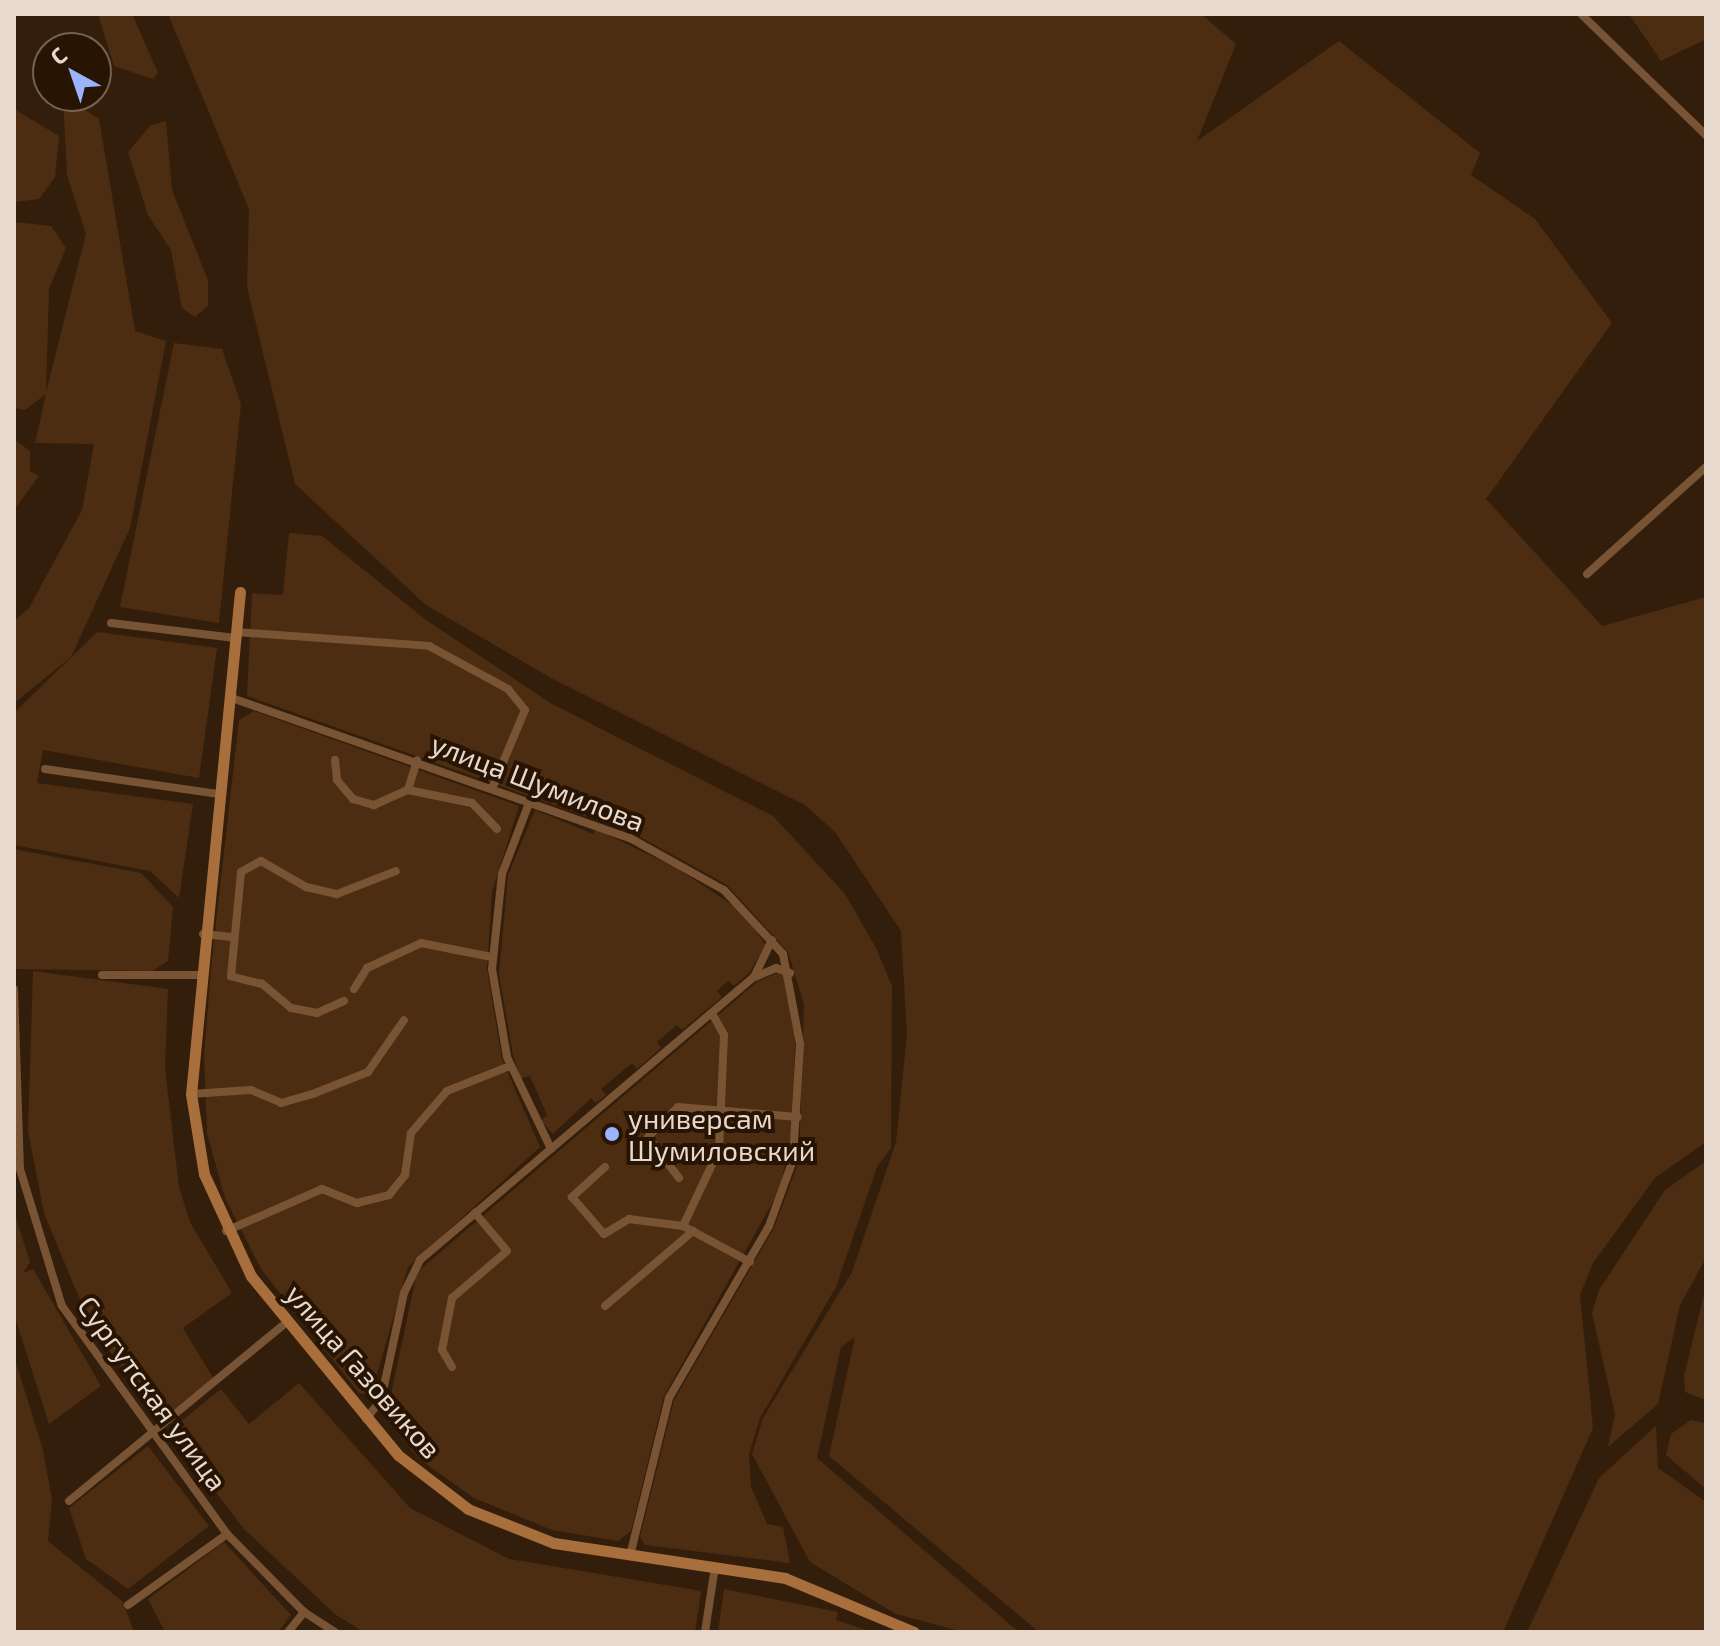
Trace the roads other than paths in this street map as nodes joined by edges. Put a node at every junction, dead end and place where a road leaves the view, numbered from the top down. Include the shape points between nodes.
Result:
1 (1581, 14) edge
2 (1706, 135) edge
3 (1706, 467) edge
4 (1587, 574) dead end
5 (240, 592) dead end
6 (111, 623) dead end
7 (235, 635) junction
8 (229, 697) junction
9 (335, 760) dead end
10 (417, 760) junction
11 (45, 769) dead end
12 (493, 786) junction
13 (408, 790) junction
14 (219, 794) junction
15 (531, 798) junction
16 (497, 829) dead end
17 (396, 871) dead end
18 (768, 931) junction
19 (203, 934) junction
20 (232, 937) junction
21 (783, 954) junction
22 (492, 957) junction
23 (768, 958) junction
24 (776, 968) junction
25 (102, 975) dead end
26 (198, 975) junction
27 (791, 976) junction
28 (754, 977) junction
29 (14, 989) edge
30 (354, 989) dead end
31 (344, 1001) dead end
32 (712, 1013) junction
33 (404, 1020) dead end
34 (510, 1066) junction
35 (191, 1094) junction
36 (723, 1110) junction
37 (798, 1117) junction
38 (551, 1149) junction
39 (605, 1167) dead end
40 (679, 1178) dead end
41 (475, 1213) junction
42 (683, 1226) junction
43 (226, 1231) junction
44 (693, 1231) junction
45 (750, 1262) junction
46 (605, 1306) dead end
47 (287, 1322) junction
48 (452, 1367) dead end
49 (366, 1419) junction
50 (154, 1434) junction
51 (69, 1501) dead end
52 (227, 1534) junction
53 (630, 1556) junction
54 (715, 1567) junction
55 (128, 1605) dead end
56 (304, 1612) junction
57 (288, 1632) edge
58 (335, 1632) edge
59 (705, 1632) edge
60 (914, 1632) edge

1 - 2 street
3 - 4 street
5 - 7 street, улица Газовиков
6 - 7 street
7 - 8 street, улица Газовиков
7 - 12 street via 429,646 508,689 525,710
8 - 10 street, улица Шумилова
8 - 14 street, улица Газовиков
9 - 13 street via 337,780 353,799 374,805
10 - 12 street, улица Шумилова
10 - 13 street
11 - 14 street
12 - 15 street, улица Шумилова
13 - 16 street via 472,803
14 - 19 street, улица Газовиков
15 - 18 street, улица Шумилова via 681,864 724,890
15 - 22 street via 502,874
17 - 20 street via 337,894 253,861 240,875
18 - 21 street, улица Шумилова
18 - 23 street
19 - 20 street
19 - 26 street, улица Газовиков
20 - 31 street via 233,979 262,984 291,1008 317,1013
21 - 23 street
21 - 24 street
21 - 27 street, улица Шумилова
22 - 30 street via 421,943 367,968
22 - 34 street
23 - 28 street
24 - 27 street
24 - 28 street
25 - 26 street
26 - 35 street, улица Газовиков
27 - 37 street, улица Шумилова
28 - 32 street
29 - 50 street, Сургутская улица via 20,1169 53,1282 62,1306
32 - 36 street via 724,1035
32 - 38 street
33 - 35 street via 368,1072 315,1093 281,1103 251,1090
34 - 38 street
34 - 43 street via 447,1091 411,1133 405,1175 389,1195 357,1203 322,1189
35 - 43 street, улица Газовиков via 204,1174
36 - 37 street
36 - 40 street via 678,1107 650,1133
36 - 42 street via 716,1163
37 - 45 street, улица Шумилова via 785,1191
38 - 41 street
39 - 42 street via 572,1197 601,1231 611,1234 629,1219
41 - 48 street via 507,1251 452,1298 442,1350
41 - 49 street via 413,1270 381,1400
42 - 44 street
43 - 47 street, улица Газовиков
44 - 45 street
44 - 46 street
45 - 53 street, улица Шумилова via 669,1398
47 - 49 street, улица Газовиков
47 - 50 street
49 - 53 street, улица Газовиков via 417,1473 483,1517 554,1543
50 - 51 street
50 - 52 street, Сургутская улица
52 - 55 street
52 - 56 street, Сургутская улица
53 - 54 street, улица Газовиков
54 - 59 street
54 - 60 street, улица Газовиков via 808,1584
56 - 57 street
56 - 58 street, Сургутская улица

